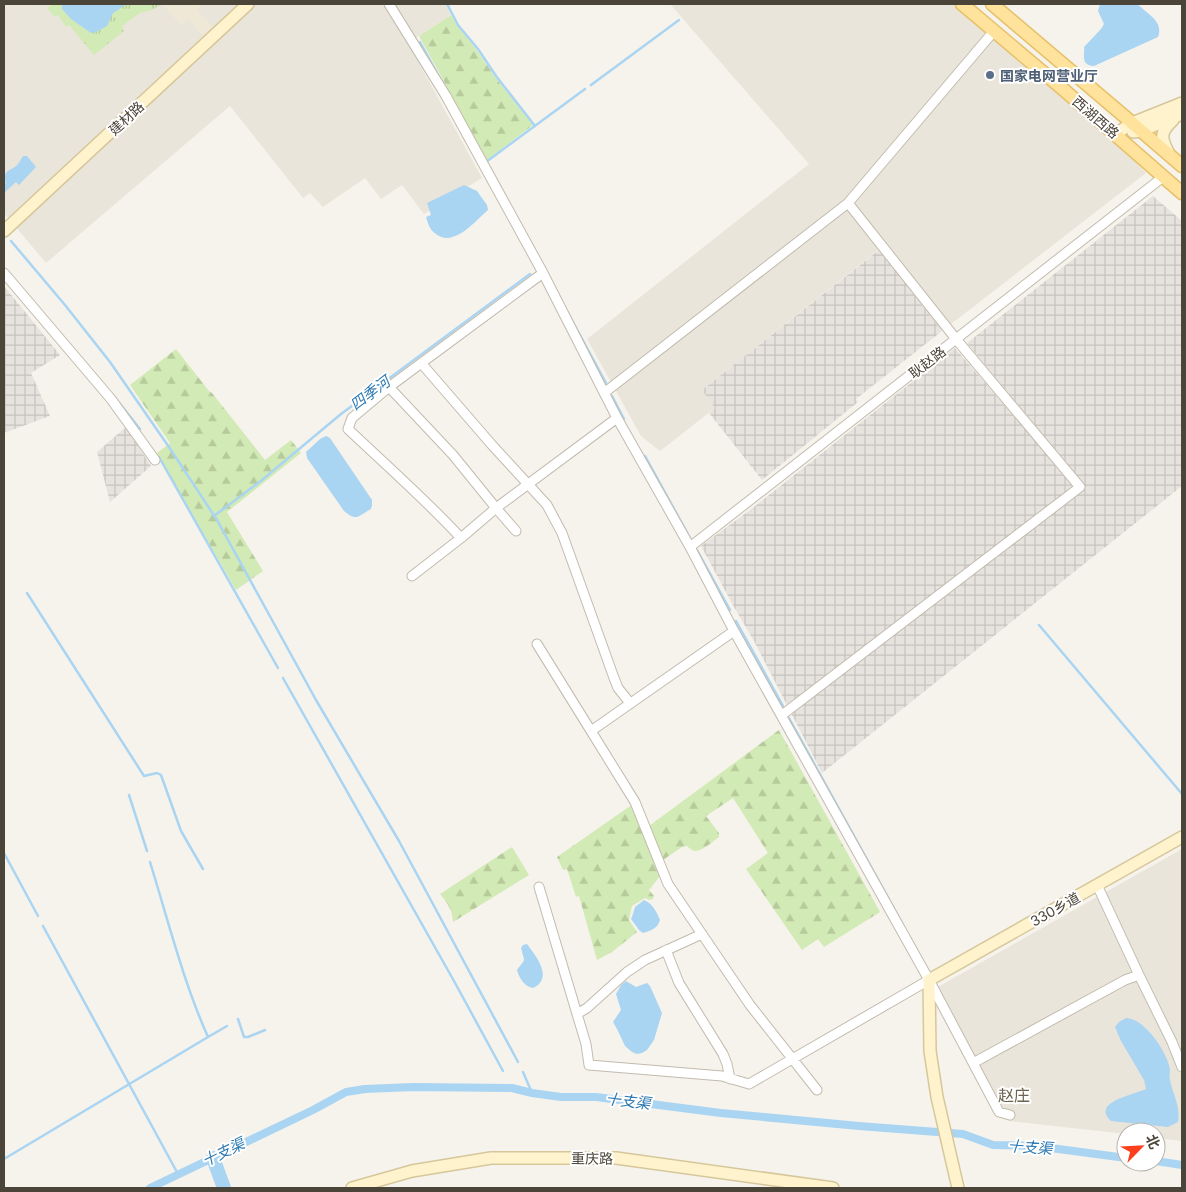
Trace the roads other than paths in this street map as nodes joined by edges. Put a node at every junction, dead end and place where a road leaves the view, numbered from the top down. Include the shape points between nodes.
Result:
1 (248, 4) edge
2 (388, 4) edge
3 (962, 4) edge
4 (992, 4) edge
5 (994, 31) junction
6 (1182, 103) edge
7 (1180, 115) edge
8 (1137, 127) junction
9 (1116, 134) junction
10 (1170, 156) junction
11 (1182, 166) edge
12 (1163, 177) junction
13 (1182, 193) edge
14 (848, 203) junction
15 (4, 231) edge
16 (4, 273) edge
17 (543, 273) junction
18 (956, 339) junction
19 (422, 364) junction
20 (389, 387) junction
21 (604, 393) junction
22 (617, 418) junction
23 (155, 460) dead end
24 (527, 485) junction
25 (496, 508) junction
26 (516, 531) dead end
27 (461, 538) junction
28 (690, 547) junction
29 (412, 576) dead end
30 (734, 631) junction
31 (537, 644) dead end
32 (630, 703) junction
33 (782, 715) junction
34 (590, 731) junction
35 (1182, 838) edge
36 (1097, 885) junction
37 (539, 887) dead end
38 (702, 934) junction
39 (666, 950) junction
40 (1139, 975) junction
41 (928, 980) junction
42 (577, 1014) junction
43 (792, 1059) junction
44 (973, 1064) junction
45 (1182, 1067) edge
46 (730, 1078) junction
47 (817, 1090) dead end
48 (1010, 1115) dead end
49 (352, 1188) edge
50 (834, 1188) edge
51 (958, 1188) edge

1 - 15 street, 建材路
2 - 17 street via 446,96
3 - 5 main road, 西湖西路
4 - 8 main road, 西湖西路
5 - 9 main road, 西湖西路
5 - 14 street
6 - 8 street
7 - 8 street
7 - 10 street via 1163,132 1163,141
8 - 9 street
8 - 10 main road, 西湖西路
9 - 12 main road, 西湖西路
10 - 11 main road, 西湖西路
12 - 13 main road, 西湖西路
12 - 18 street, 耿赵路
14 - 18 street
14 - 21 street
16 - 23 street via 111,399
17 - 19 street
17 - 21 street
18 - 28 street, 耿赵路
18 - 33 street via 1080,486
19 - 20 street
19 - 24 street
20 - 25 street via 453,455
20 - 27 street via 352,418 348,428
21 - 22 street
22 - 24 street
22 - 28 street
24 - 25 street
24 - 32 street via 547,505 562,533 614,678
25 - 26 street
25 - 27 street
27 - 29 street
28 - 30 street
30 - 32 street
30 - 33 street
31 - 34 street
32 - 34 street
33 - 41 street
34 - 38 street via 636,802 668,884
35 - 36 street, 330乡道
36 - 40 street
36 - 41 street, 330乡道
37 - 42 street
38 - 39 street
38 - 43 street via 750,1005
39 - 42 street via 627,972
39 - 46 street via 679,983 723,1054
40 - 44 street
40 - 45 street
41 - 43 street
41 - 44 street
41 - 51 street via 930,1051
42 - 46 street via 589,1065
43 - 46 street via 750,1084
43 - 47 street
44 - 48 street via 999,1112
49 - 50 street, 重庆路 via 412,1171 491,1158 616,1158

